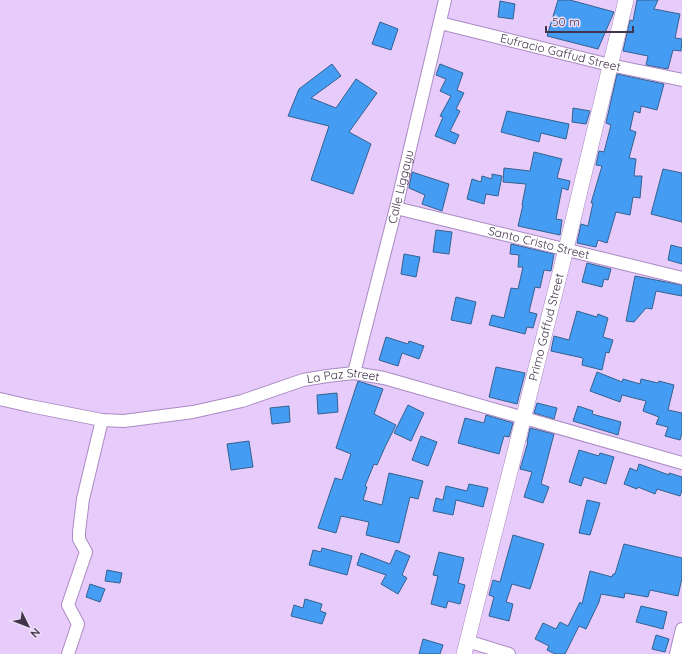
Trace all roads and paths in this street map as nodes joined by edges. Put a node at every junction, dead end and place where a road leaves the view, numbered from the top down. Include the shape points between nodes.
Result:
1 (445, 0) edge
2 (626, 0) edge
3 (440, 23) junction
4 (610, 64) junction
5 (682, 80) edge
6 (396, 208) junction
7 (566, 249) junction
8 (682, 278) edge
9 (354, 373) junction
10 (0, 399) edge
11 (524, 418) junction
12 (102, 420) junction
13 (682, 463) edge
14 (682, 630) edge
15 (466, 647) edge
16 (68, 654) edge
17 (509, 654) edge
18 (676, 654) edge

1 - 3 street, Calle Liggayu
2 - 4 main road, Primo Gaffud Street
3 - 4 street, Eufracio Gaffud Street
3 - 6 street, Calle Liggayu
4 - 5 street, Eufracio Gaffud Street
4 - 7 main road, Primo Gaffud Street
6 - 7 street, Santo Cristo Street
6 - 9 street, Calle Liggayu
7 - 8 street, Santo Cristo Street
7 - 11 main road, Primo Gaffud Street
9 - 11 street, La Paz Street via 384,378
9 - 12 street, La Paz Street via 303,380 242,400 193,412 124,421
10 - 12 street, La Paz Street
11 - 13 street, La Paz Street
11 - 15 main road, Primo Gaffud Street
12 - 16 street via 83,499 79,539 86,552 68,605 78,624
14 - 18 street
15 - 17 street

